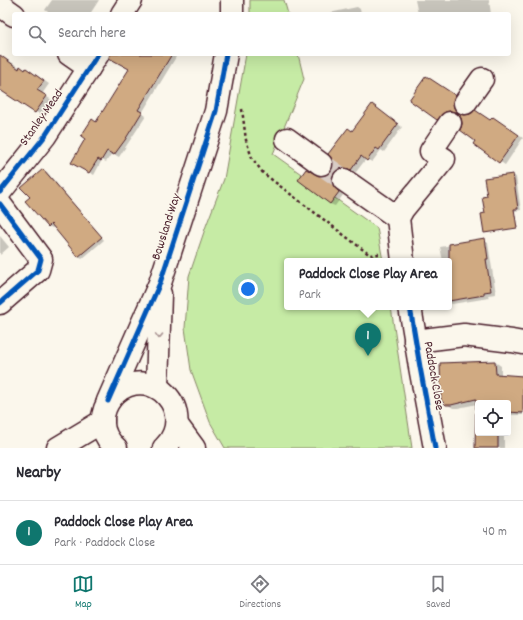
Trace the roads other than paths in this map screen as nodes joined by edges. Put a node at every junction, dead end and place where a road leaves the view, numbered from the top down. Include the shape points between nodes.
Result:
1 (131, 0) edge
2 (232, 0) edge
3 (0, 5) edge
4 (123, 12) edge
5 (232, 12) edge
6 (12, 14) edge
7 (76, 56) edge
8 (226, 56) edge
9 (93, 61) edge
10 (482, 79) dead end
11 (465, 103) dead end
12 (450, 123) dead end
13 (287, 139) dead end
14 (321, 164) tunnel mouth
15 (344, 180) tunnel mouth
16 (0, 192) edge
17 (0, 204) edge
18 (398, 218) junction
19 (402, 256) edge
20 (160, 283) junction
21 (0, 303) edge
22 (410, 310) edge
23 (415, 341) junction
24 (523, 343) edge
25 (157, 388) junction
26 (105, 411) junction
27 (176, 425) junction
28 (58, 448) edge
29 (116, 448) edge
30 (164, 448) edge
31 (194, 448) edge
32 (435, 448) edge

1 - 4 street
2 - 5 street
3 - 6 street
7 - 9 street, Stanley Mead
8 - 20 street, Bowsland Way via 216,111
9 - 16 street, Stanley Mead via 45,136
10 - 11 street
12 - 18 street via 431,151 444,159
13 - 14 street
15 - 18 street
17 - 21 street via 41,259 38,270
18 - 19 street
20 -> 25 street, Bowsland Way
20 - 26 street, Bowsland Way
22 - 23 street, Paddock Close
23 - 24 street, Paddock Close via 464,335
23 - 32 street, Paddock Close
25 - 26 street via 136,383 125,386 116,392
25 - 27 street via 166,394 173,404
26 - 28 street
26 - 29 street via 105,433
27 - 30 street via 174,436
27 - 31 street

